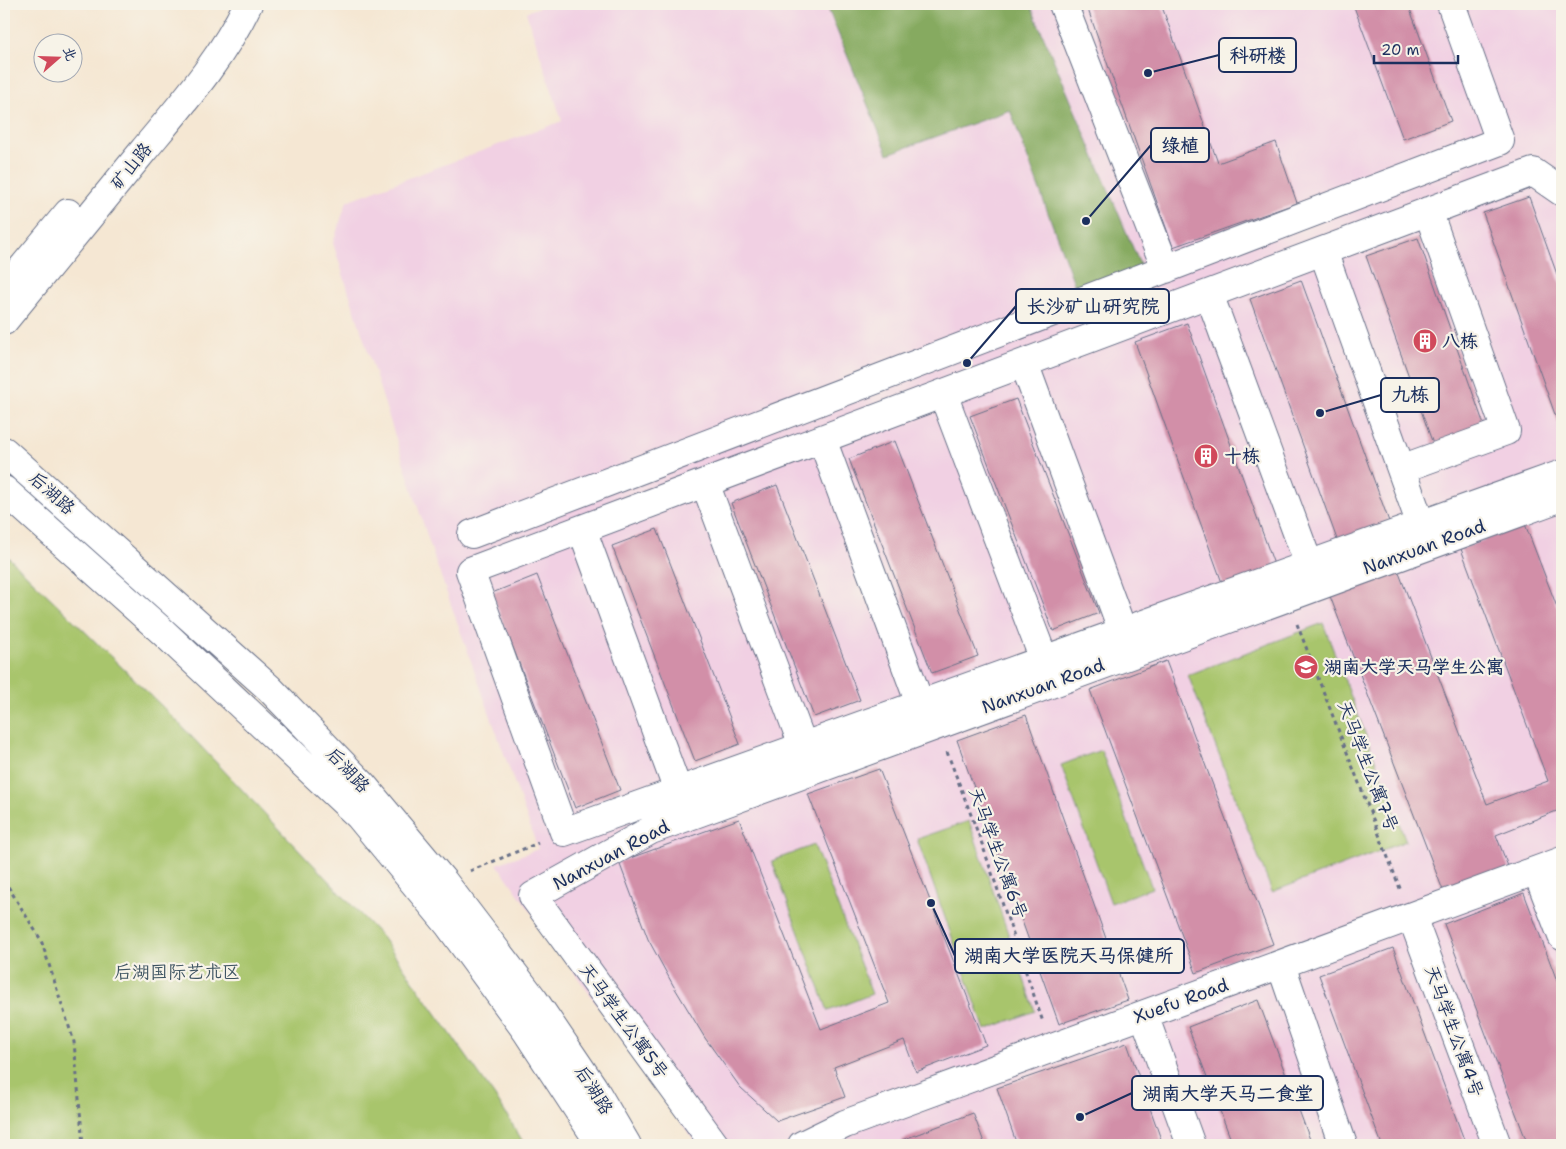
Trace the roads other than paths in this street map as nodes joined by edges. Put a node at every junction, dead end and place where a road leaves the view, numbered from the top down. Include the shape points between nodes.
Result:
1 (232, 4) edge
2 (248, 4) edge
3 (1063, 4) edge
4 (1451, 4) edge
5 (1562, 192) edge
6 (1428, 211) junction
7 (1323, 251) junction
8 (1166, 269) junction
9 (4, 290) edge
10 (1209, 294) junction
11 (4, 321) edge
12 (1024, 363) junction
13 (943, 394) junction
14 (822, 439) junction
15 (4, 451) edge
16 (1401, 469) junction
17 (1562, 474) edge
18 (705, 483) junction
19 (4, 490) edge
20 (1562, 497) edge
21 (1421, 525) junction
22 (582, 529) junction
23 (472, 534) dead end
24 (1309, 565) junction
25 (1123, 632) junction
26 (1044, 660) junction
27 (928, 714) junction
28 (803, 746) junction
29 (678, 791) junction
30 (1562, 862) edge
31 (1537, 871) junction
32 (533, 896) joint
33 (1412, 917) junction
34 (1562, 936) edge
35 (1280, 965) junction
36 (1144, 1015) junction
37 (849, 1135) edge
38 (601, 1145) edge
39 (627, 1145) edge
40 (715, 1145) edge
41 (802, 1145) edge
42 (1191, 1145) edge
43 (1343, 1145) edge
44 (1497, 1145) edge

1 - 9 street, 矿山路 via 206,48 154,116 113,159
2 - 11 street, 矿山路 via 208,71
3 - 8 street
4 - 8 street via 1500,141
5 - 6 street via 1533,172
6 - 7 street
6 - 16 street via 1506,431
7 - 10 street
7 - 16 street
8 - 23 street
10 - 12 street
10 - 24 street
12 - 13 street
12 - 25 street
13 - 14 street
13 - 26 street
14 - 18 street
14 - 27 street
15 - 39 street, 后湖路 via 269,688 362,784 444,882 540,1008 594,1087
16 - 21 street
17 - 21 street
18 - 22 street
18 - 28 street
19 - 38 street, 后湖路 via 163,632 358,816 448,924 526,1032
20 - 27 street, Nanxuan Road via 1287,597
21 - 24 street
22 - 29 street
22 - 29 street via 470,571 564,832
24 - 25 street
25 - 26 street
26 - 27 street
27 - 28 street
27 - 32 street, Nanxuan Road via 651,830
28 - 29 street
30 - 31 street, Xuefu Road
31 - 33 street, Xuefu Road
31 - 34 street
32 - 40 street, 天马学生公寓5号
33 - 35 street, Xuefu Road
33 - 44 street, 天马学生公寓4号
35 - 36 street, Xuefu Road
35 - 43 street
36 - 37 street, Xuefu Road via 1052,1048
36 - 42 street
37 - 41 street, Xuefu Road

